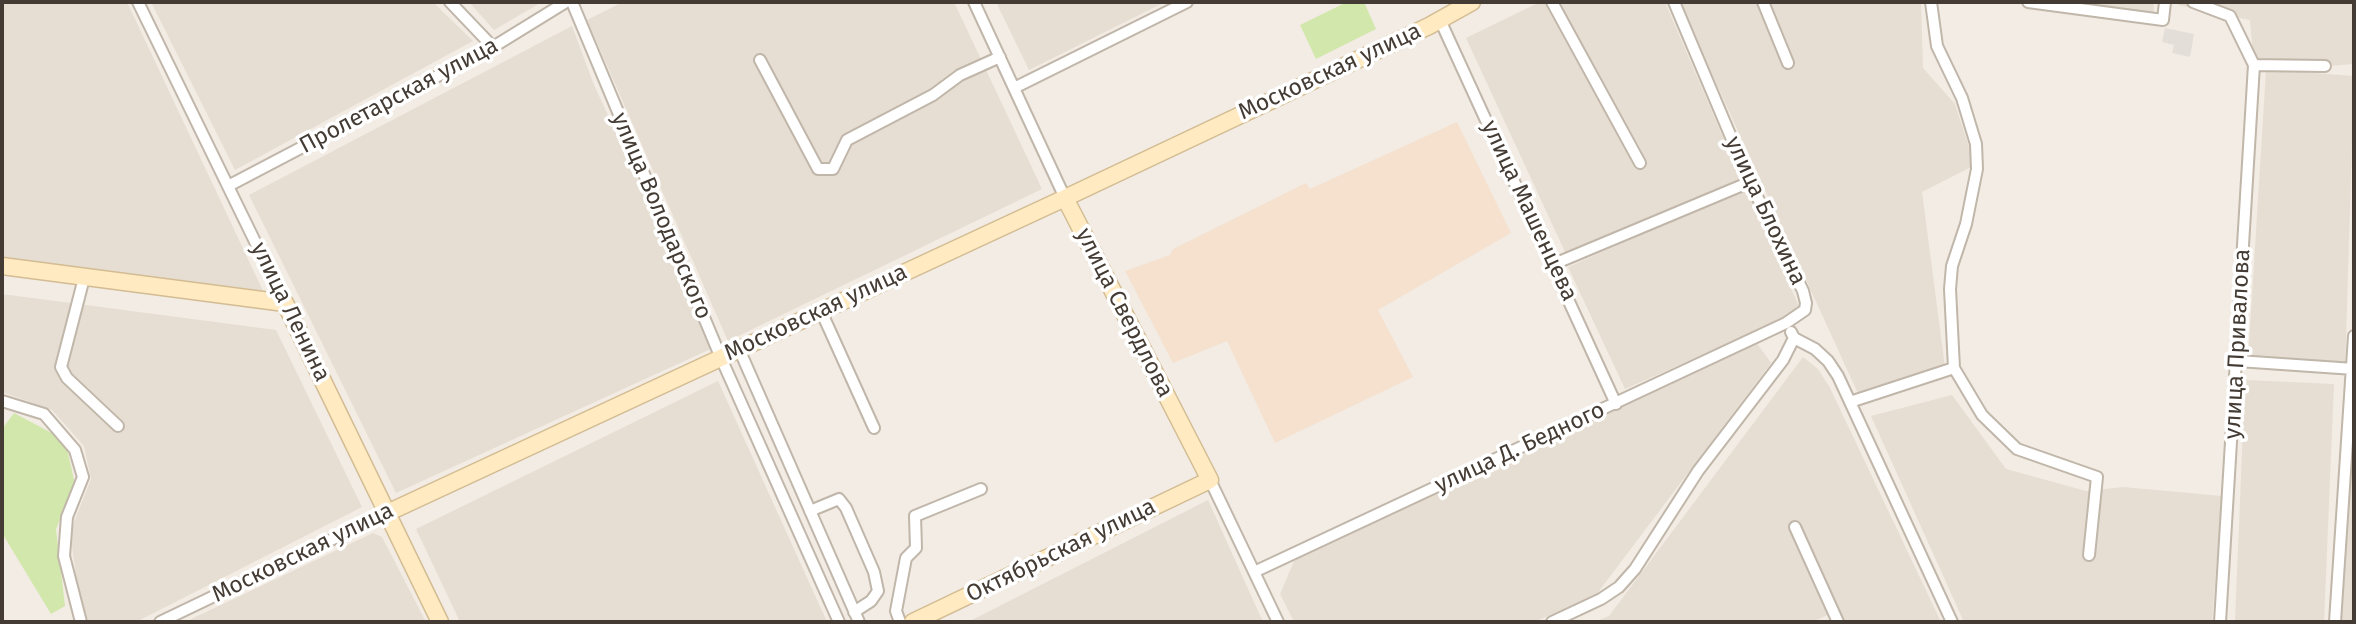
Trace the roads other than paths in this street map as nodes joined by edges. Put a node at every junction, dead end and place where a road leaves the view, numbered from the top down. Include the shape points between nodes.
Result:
1 (138, 2) edge
2 (450, 2) edge
3 (566, 2) edge
4 (572, 2) edge
5 (974, 2) edge
6 (1187, 2) edge
7 (1472, 2) edge
8 (1552, 2) edge
9 (1674, 2) edge
10 (1763, 2) edge
11 (1931, 2) edge
12 (2028, 2) edge
13 (2165, 2) edge
14 (2193, 2) edge
15 (1440, 20) junction
16 (493, 47) junction
17 (1000, 57) junction
18 (760, 60) dead end
19 (1788, 63) dead end
20 (2254, 65) junction
21 (2325, 66) dead end
22 (1014, 88) junction
23 (1640, 163) dead end
24 (1750, 182) junction
25 (230, 185) junction
26 (1065, 198) junction
27 (1554, 264) junction
28 (2, 266) edge
29 (84, 278) junction
30 (285, 303) junction
31 (821, 311) junction
32 (1786, 323) junction
33 (2354, 336) edge
34 (1794, 338) junction
35 (740, 349) junction
36 (720, 358) junction
37 (2238, 361) junction
38 (1954, 368) junction
39 (2353, 369) edge
40 (2, 401) edge
41 (1850, 402) junction
42 (1616, 404) junction
43 (118, 426) dead end
44 (874, 428) dead end
45 (1210, 480) junction
46 (981, 489) dead end
47 (810, 511) junction
48 (387, 513) junction
49 (1795, 527) dead end
50 (2089, 555) dead end
51 (1254, 572) junction
52 (856, 617) edge
53 (81, 622) edge
54 (160, 622) edge
55 (440, 622) edge
56 (839, 622) edge
57 (900, 622) edge
58 (913, 622) edge
59 (1278, 622) edge
60 (1552, 622) edge
61 (1836, 622) edge
62 (1952, 622) edge
63 (2220, 622) edge
64 (2335, 622) edge

1 - 25 street, улица Ленина
2 - 16 street
3 - 16 street, Пролетарская улица
4 - 36 street, улица Володарского
5 - 17 street, улица Свердлова
6 - 22 street
7 - 15 main road, Московская улица
8 - 23 street
9 - 24 street, улица Блохина
10 - 19 street
11 - 38 street via 1937,46 1962,98 1976,144 1977,169 1952,266
12 - 13 street via 2163,20
14 - 20 street via 2230,16
15 - 26 main road, Московская улица
15 - 27 street, улица Машенцева
16 - 25 street, Пролетарская улица
17 - 18 street via 846,140 832,169 818,169
17 - 22 street, улица Свердлова
20 - 21 street
20 - 37 street, улица Привалова
22 - 26 street, улица Свердлова
24 - 27 street
24 - 32 street, улица Блохина via 1806,303 1798,317
25 - 30 street, улица Ленина
26 - 31 main road, Московская улица
26 - 45 main road, улица Свердлова
27 - 42 street, улица Машенцева
28 - 29 main road
29 - 30 main road
29 - 43 street via 61,367 67,379
30 - 48 main road, улица Ленина
31 - 35 main road, Московская улица
31 - 44 street
32 - 34 street, улица Блохина
32 - 42 street, улица Д. Бедного
33 - 39 street
34 - 41 street via 1828,360
34 - 60 street via 1783,360 1698,471 1619,587
35 - 36 main road, Московская улица
35 - 47 street
36 - 48 main road, Московская улица
36 - 56 street, улица Володарского
37 - 39 street
37 - 63 street, улица Привалова
38 - 41 street
38 - 50 street via 1982,415 2017,449 2096,477
39 - 64 street
40 - 53 street via 44,414 75,450 83,477 67,517 64,556
41 - 62 street
42 - 51 street, улица Д. Бедного
45 - 51 street, улица Свердлова
45 - 58 main road, Октябрьская улица
46 - 57 street via 915,516 916,548 906,558 896,611
47 - 52 street
47 - 52 street via 839,499 874,572 878,591
48 - 54 street, Московская улица
48 - 55 main road, улица Ленина
49 - 61 street
51 - 59 street, улица Свердлова

